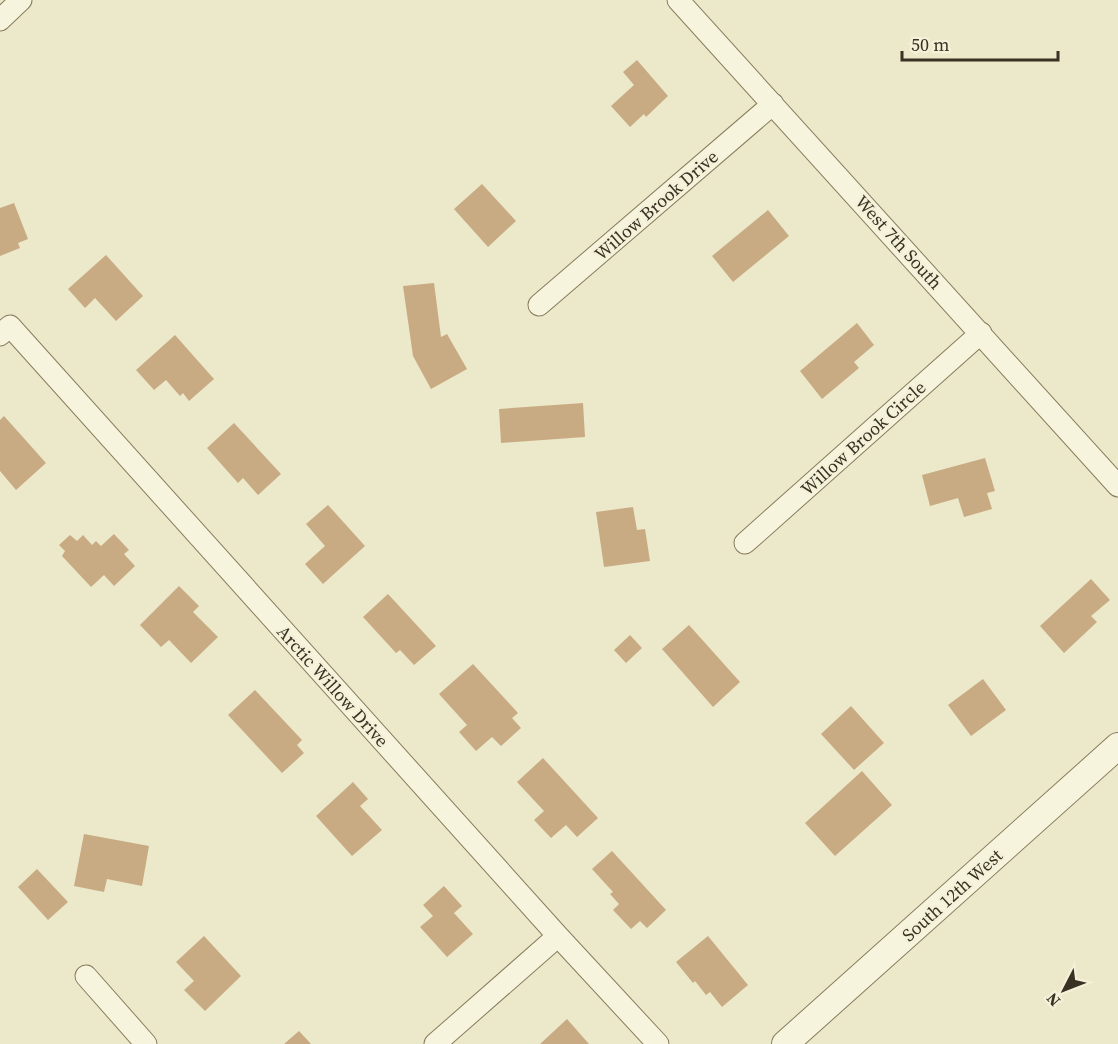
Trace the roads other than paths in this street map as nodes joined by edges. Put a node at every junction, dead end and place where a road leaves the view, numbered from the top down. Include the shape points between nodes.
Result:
1 (21, 0) edge
2 (678, 0) edge
3 (0, 20) edge
4 (773, 104) junction
5 (539, 305) dead end
6 (5, 331) edge
7 (981, 333) junction
8 (1118, 486) edge
9 (745, 543) dead end
10 (1118, 746) edge
11 (558, 936) junction
12 (86, 976) dead end
13 (146, 1044) edge
14 (435, 1044) edge
15 (658, 1044) edge
16 (785, 1044) edge

1 - 3 street
2 - 4 street, West 7th South
4 - 5 street, Willow Brook Drive
4 - 7 street, West 7th South
6 - 11 street, Arctic Willow Drive
7 - 8 street, West 7th South
7 - 9 street, Willow Brook Circle
10 - 16 street, South 12th West
11 - 14 street
11 - 15 street, Arctic Willow Drive
12 - 13 street

